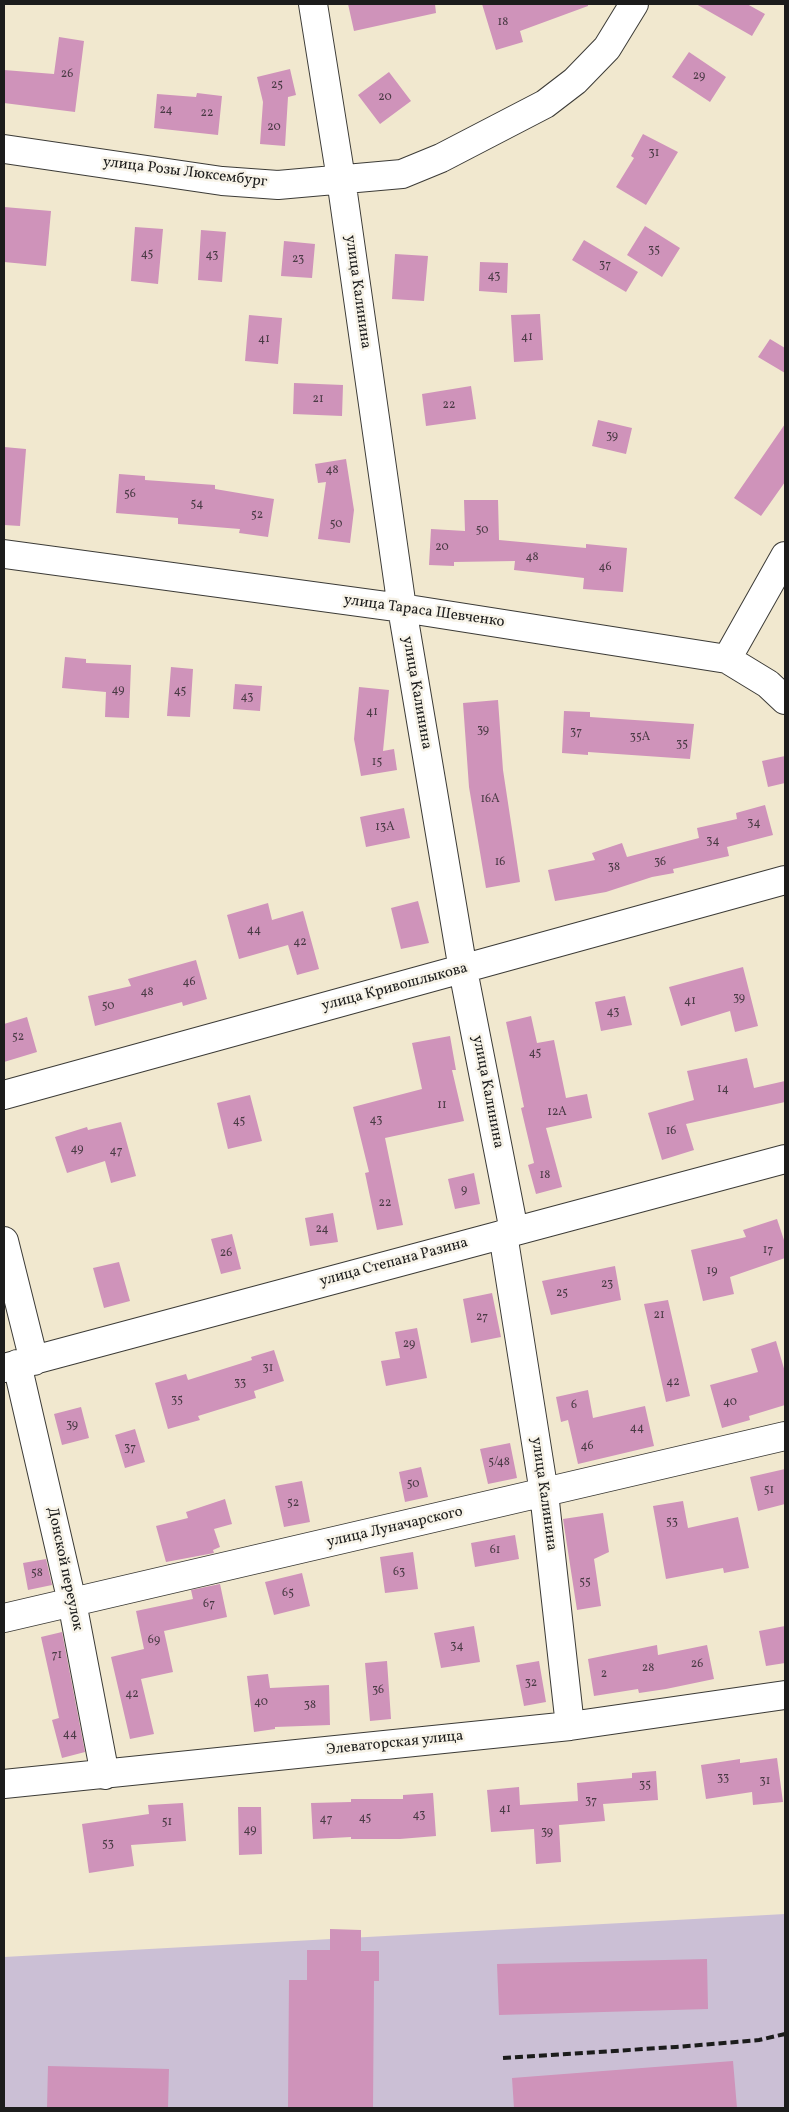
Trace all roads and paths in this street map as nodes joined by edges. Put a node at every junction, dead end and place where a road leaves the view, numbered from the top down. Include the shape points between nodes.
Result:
1 (313, 4) edge
2 (634, 4) edge
3 (4, 149) edge
4 (341, 179) junction
5 (4, 554) edge
6 (785, 556) edge
7 (402, 608) junction
8 (727, 659) junction
9 (785, 700) edge
10 (785, 880) edge
11 (463, 970) junction
12 (4, 1095) edge
13 (785, 1159) edge
14 (509, 1232) junction
15 (4, 1241) edge
16 (18, 1365) edge
17 (785, 1436) edge
18 (544, 1493) junction
19 (72, 1602) junction
20 (4, 1618) edge
21 (785, 1695) edge
22 (570, 1726) junction
23 (105, 1775) junction
24 (4, 1784) edge

1 - 4 street, улица Калинина
2 - 4 street, улица Розы Люксембург via 608,48 576,81 545,104 441,158 402,174
3 - 4 street, улица Розы Люксембург via 222,181 278,185
4 - 7 street, улица Калинина
5 - 7 street, улица Тараса Шевченко
6 - 8 street
7 - 8 street, улица Тараса Шевченко
7 - 11 street, улица Калинина
8 - 9 street via 768,684
10 - 11 street, улица Кривошлыкова
11 - 12 street, улица Кривошлыкова
11 - 14 street, улица Калинина
13 - 14 street, улица Степана Разина
14 - 16 street, улица Степана Разина
14 - 18 street, улица Калинина
15 - 16 street, Донской переулок
16 - 19 street, Донской переулок
17 - 18 street, улица Луначарского
18 - 19 street, улица Луначарского
18 - 22 street, улица Калинина
19 - 20 street, улица Луначарского
19 - 23 street, Донской переулок
21 - 22 street, Элеваторская улица
22 - 23 street, Элеваторская улица
23 - 24 street, Элеваторская улица

